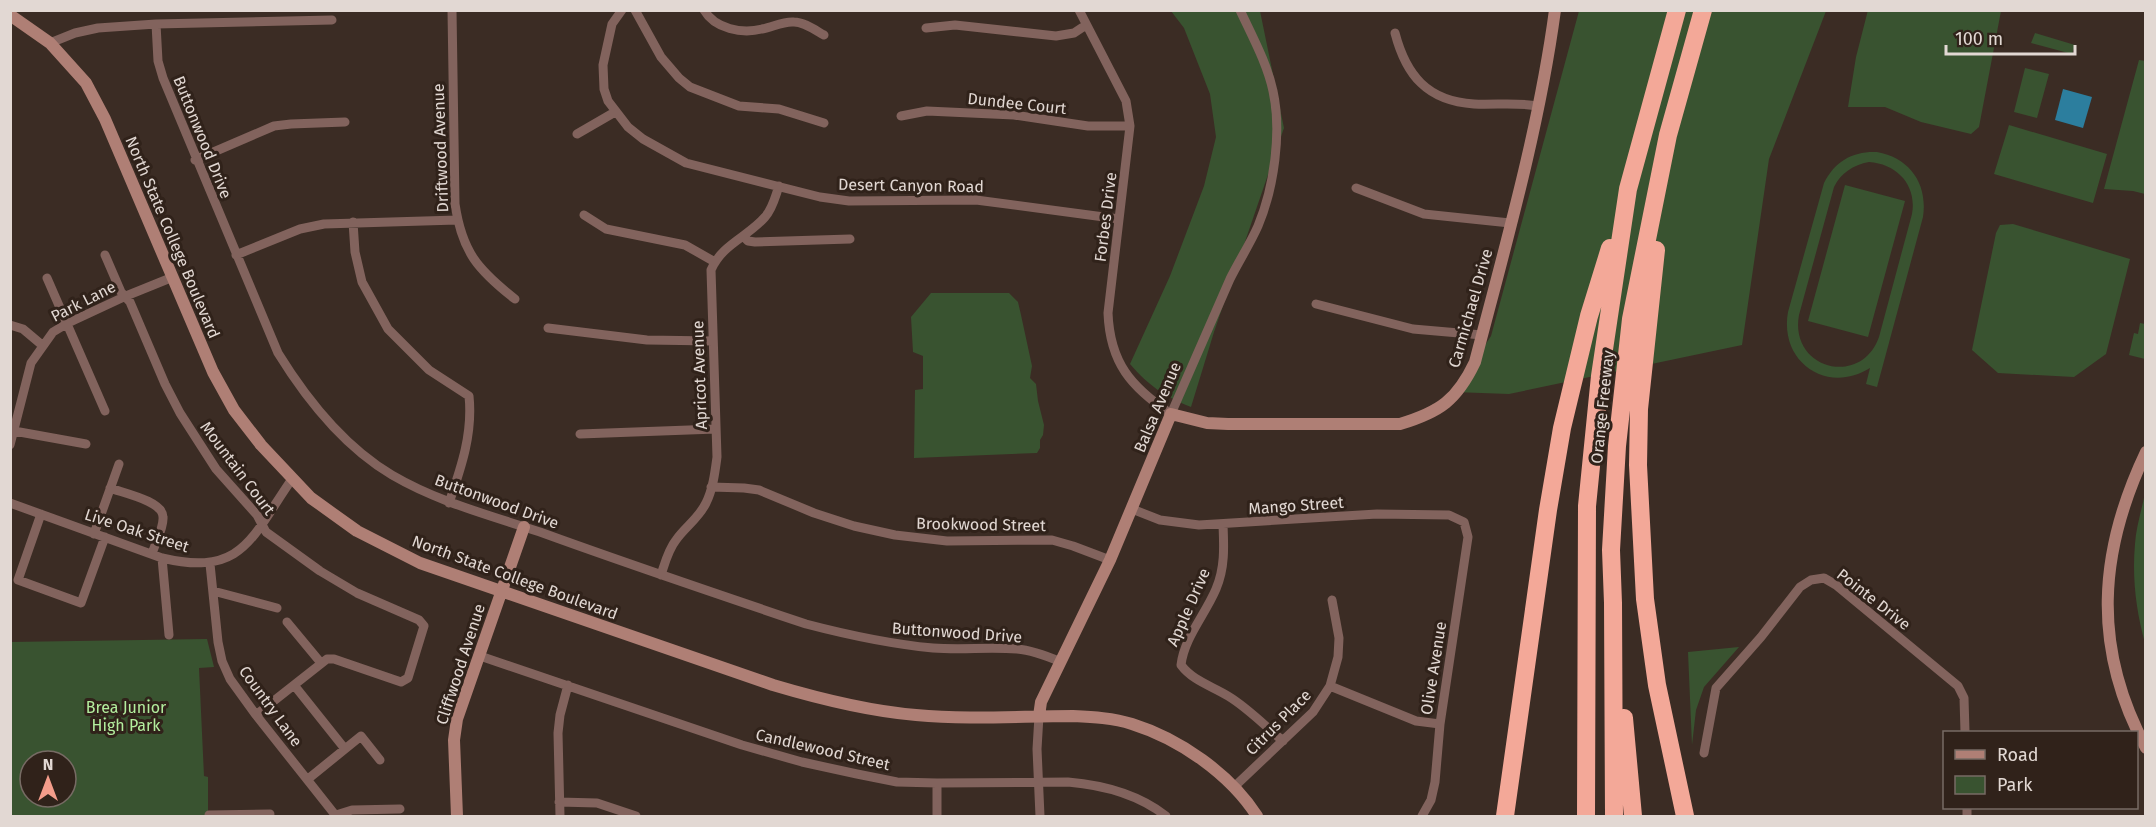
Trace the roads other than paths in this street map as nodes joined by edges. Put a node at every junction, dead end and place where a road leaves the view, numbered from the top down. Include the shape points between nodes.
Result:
1 (452, 10) edge
2 (622, 10) edge
3 (635, 10) edge
4 (704, 10) edge
5 (1079, 10) edge
6 (1240, 10) edge
7 (1555, 10) edge
8 (1677, 10) edge
9 (1703, 10) edge
10 (10, 15) edge
11 (332, 20) dead end
12 (156, 24) junction
13 (1086, 25) junction
14 (926, 28) dead end
15 (1395, 33) dead end
16 (824, 35) dead end
17 (50, 43) junction
18 (1538, 106) junction
19 (615, 112) junction
20 (902, 116) dead end
21 (345, 122) dead end
22 (824, 123) dead end
23 (1130, 126) junction
24 (578, 134) dead end
25 (1668, 135) junction
26 (195, 160) junction
27 (779, 186) junction
28 (1356, 188) dead end
29 (1628, 189) junction
30 (584, 215) dead end
31 (1119, 219) junction
32 (457, 220) junction
33 (353, 222) junction
34 (1510, 224) junction
35 (743, 236) junction
36 (850, 239) dead end
37 (105, 255) dead end
38 (236, 255) junction
39 (715, 262) junction
40 (173, 277) junction
41 (47, 278) dead end
42 (126, 296) junction
43 (515, 299) dead end
44 (1316, 304) dead end
45 (68, 323) junction
46 (10, 325) edge
47 (548, 328) dead end
48 (1482, 335) junction
49 (713, 341) junction
50 (42, 345) junction
51 (10, 397) edge
52 (21, 400) junction
53 (105, 411) dead end
54 (1172, 414) junction
55 (716, 429) junction
56 (14, 431) junction
57 (580, 434) dead end
58 (86, 444) dead end
59 (10, 445) edge
60 (2145, 452) edge
61 (119, 464) dead end
62 (292, 479) junction
63 (110, 488) junction
64 (711, 488) junction
65 (10, 503) edge
66 (449, 503) junction
67 (1132, 509) junction
68 (41, 514) junction
69 (1464, 522) joint
70 (262, 525) junction
71 (1222, 525) junction
72 (524, 527) junction
73 (94, 534) junction
74 (105, 537) junction
75 (152, 554) junction
76 (162, 558) junction
77 (1110, 560) junction
78 (210, 564) junction
79 (661, 575) junction
80 (213, 591) junction
81 (501, 591) junction
82 (1332, 600) dead end
83 (1613, 603) junction
84 (277, 608) dead end
85 (287, 622) dead end
86 (169, 635) dead end
87 (480, 656) junction
88 (1061, 662) junction
89 (321, 663) junction
90 (294, 685) junction
91 (568, 685) junction
92 (1330, 686) junction
93 (256, 715) junction
94 (1039, 716) junction
95 (1440, 724) junction
96 (1965, 731) edge
97 (2137, 731) edge
98 (2138, 734) edge
99 (1283, 741) junction
100 (2145, 748) edge
101 (345, 749) junction
102 (1704, 753) dead end
103 (380, 760) dead end
104 (308, 779) junction
105 (937, 783) junction
106 (1039, 783) junction
107 (1234, 787) junction
108 (559, 802) junction
109 (400, 809) dead end
110 (270, 814) dead end
111 (209, 815) dead end
112 (240, 816) edge
113 (336, 816) edge
114 (457, 816) edge
115 (560, 816) edge
116 (636, 816) edge
117 (937, 816) edge
118 (1040, 816) edge
119 (1166, 816) edge
120 (1257, 816) edge
121 (1422, 816) edge
122 (1504, 816) edge
123 (1586, 816) edge
124 (1614, 816) edge
125 (1633, 816) edge
126 (1685, 816) edge

1 - 32 street, Driftwood Avenue
2 - 19 street via 612,24 603,65 604,89
3 - 22 street via 661,57 690,87 739,106 778,109
4 - 16 street via 718,24 730,29 760,30 798,22
5 - 13 street, Forbes Drive
6 - 54 street, Balsa Avenue via 1273,91 1276,118 1269,196
7 - 18 street, Carmichael Drive
8 - 29 highway, Orange Freeway
9 - 25 highway, Orange Freeway
10 - 17 street, North State College Boulevard
11 - 12 street
12 - 17 street via 98,28
12 - 26 street, Buttonwood Drive via 158,61
13 - 14 street via 1074,33 1056,36 955,25
13 - 23 street, Forbes Drive via 1126,101
15 - 18 street via 1413,76 1431,91 1463,102
17 - 40 street, North State College Boulevard via 86,83 105,119
18 - 34 street, Carmichael Drive
19 - 24 street
19 - 27 street, Desert Canyon Road via 644,138 686,163
20 - 23 street, Dundee Court via 927,111 1014,115 1088,126
21 - 26 street via 274,126
23 - 31 street, Forbes Drive
25 - 83 highway, Orange Freeway via 1631,319 1617,446 1611,550
25 - 126 highway via 1639,409 1638,465 1645,599 1657,685
26 - 38 street, Buttonwood Drive
27 - 31 street, Desert Canyon Road via 849,201 976,200
27 - 35 street via 765,218
28 - 34 street via 1424,214
29 - 122 highway via 1589,316 1562,428
29 - 123 highway, Orange Freeway via 1600,376 1587,506
30 - 39 street via 606,230 685,245
31 - 54 street, Forbes Drive via 1108,313 1114,350 1133,384
32 - 33 street
32 - 43 street, Driftwood Avenue via 476,266
33 - 38 street via 300,229
33 - 66 street via 362,282 388,329 429,370 469,396 470,430
34 - 48 street, Carmichael Drive
35 - 36 street via 755,242
35 - 39 street
37 - 42 street, Mountain Court
38 - 66 street, Buttonwood Drive via 278,353 317,410 391,475
39 - 49 street, Apricot Avenue via 710,279
40 - 42 street, Park Lane
40 - 62 street, North State College Boulevard via 213,372 234,410
41 - 45 street
42 - 45 street, Park Lane
42 - 70 street, Mountain Court via 185,423
44 - 48 street via 1413,329
45 - 50 street, Park Lane
45 - 53 street
46 - 50 street via 23,329
47 - 49 street via 646,340
48 - 54 street, Carmichael Drive via 1465,384 1446,404 1426,416 1400,424 1228,424
49 - 55 street, Apricot Avenue
50 - 52 street, Park Lane via 31,363
51 - 52 street
52 - 56 street, Park Lane
54 - 67 street, Balsa Avenue
55 - 57 street
55 - 64 street, Apricot Avenue via 717,457
56 - 58 street
56 - 59 street, Park Lane
60 - 97 street via 2118,525 2111,561 2108,617 2115,674
61 - 63 street
62 - 70 street, Live Oak Street
62 - 81 street, North State College Boulevard via 311,498 385,547
63 - 73 street
63 - 75 street via 157,505 163,512
64 - 77 street, Brookwood Street via 759,490 824,517 895,535 947,541 1052,540
64 - 79 street, Apricot Avenue via 698,516 673,545
65 - 68 street, Live Oak Street
66 - 72 street, Buttonwood Drive
67 - 71 street, Mango Street via 1181,524
67 - 77 street, Balsa Avenue
68 - 73 street, Live Oak Street
68 - 74 street via 18,580 81,603
69 - 71 street, Mango Street via 1449,515 1377,514
69 - 95 street, Olive Avenue via 1468,537
70 - 78 street, Live Oak Street via 230,557
70 - 89 street, Mountain Court via 320,571 424,626 408,678 401,682 334,659
71 - 99 street, Apple Drive via 1222,572 1182,652 1181,666 1189,675 1248,710
72 - 79 street, Buttonwood Drive
72 - 81 street, Cliffwood Avenue
73 - 74 street, Live Oak Street
74 - 75 street, Live Oak Street
75 - 76 street, Live Oak Street
76 - 78 street, Live Oak Street
76 - 86 street
77 - 88 street, Balsa Avenue
78 - 80 street, Country Lane
79 - 88 street, Buttonwood Drive via 856,638 934,648 1018,649
80 - 84 street
80 - 93 street, Country Lane via 222,661
81 - 87 street, Cliffwood Avenue
81 - 94 street, North State College Boulevard via 772,685 844,704 927,716
82 - 92 street, Citrus Place via 1339,638
83 - 124 highway, Orange Freeway
83 - 125 highway
85 - 89 street
87 - 91 street, Candlewood Street
87 - 114 street, Cliffwood Avenue via 455,729
88 - 94 street, Balsa Avenue via 1041,702
89 - 90 street
90 - 93 street
90 - 101 street
91 - 105 street, Candlewood Street via 742,746 802,762 897,782
91 - 108 street via 558,733
92 - 95 street via 1416,721
92 - 99 street, Citrus Place via 1313,712
93 - 104 street, Country Lane
94 - 106 street, Balsa Avenue
94 - 107 street, North State College Boulevard via 1093,717 1132,724 1176,743
95 - 121 street, Olive Avenue via 1435,782
96 - 102 street, Pointe Drive via 1964,698 1958,686 1824,578 1800,587 1716,688
98 - 100 street
99 - 107 street, Citrus Place
101 - 103 street via 361,736
101 - 104 street
104 - 113 street, Country Lane
105 - 106 street, Candlewood Street
105 - 117 street
106 - 118 street, Balsa Avenue
106 - 119 street, Candlewood Street via 1080,783 1115,789
107 - 120 street, North State College Boulevard
108 - 115 street
108 - 116 street via 597,804
109 - 113 street via 352,810
110 - 112 street
111 - 112 street

